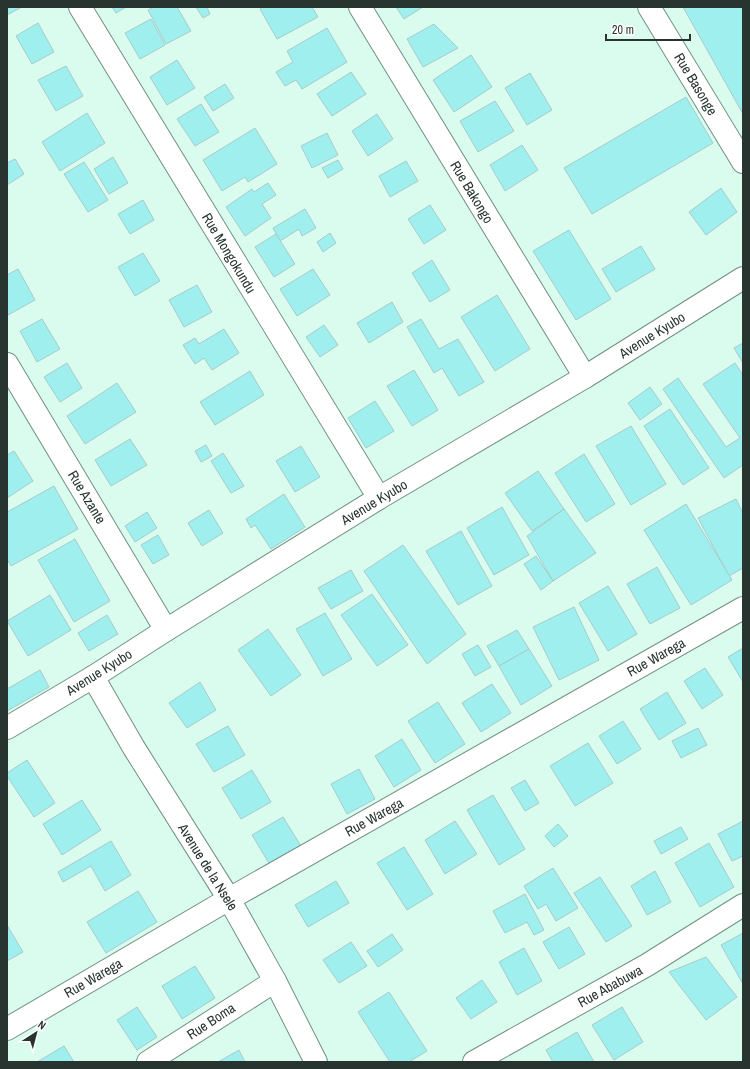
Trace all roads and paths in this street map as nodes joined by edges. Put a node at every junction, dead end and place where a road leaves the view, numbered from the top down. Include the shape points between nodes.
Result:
1 (80, 7) edge
2 (360, 7) edge
3 (649, 7) edge
4 (743, 162) edge
5 (743, 278) edge
6 (7, 364) edge
7 (584, 377) junction
8 (379, 498) junction
9 (743, 608) edge
10 (166, 630) junction
11 (93, 677) junction
12 (7, 728) edge
13 (228, 899) junction
14 (743, 905) edge
15 (275, 981) junction
16 (7, 1029) edge
17 (148, 1062) edge
18 (316, 1062) edge
19 (474, 1062) edge

1 - 8 street, Rue Mongokundu
2 - 7 street, Rue Bakongo
3 - 4 street, Rue Basonge
5 - 7 street, Avenue Kyubo
6 - 10 street, Rue Azante
7 - 8 street, Avenue Kyubo
8 - 10 street, Avenue Kyubo
9 - 13 street, Rue Warega
10 - 11 street, Avenue Kyubo
11 - 12 street, Avenue Kyubo
11 - 13 street, Avenue de la Nsele
13 - 15 street, Avenue de la Nsele
13 - 16 street, Rue Warega
14 - 19 street, Rue Ababuwa via 647,965
15 - 17 street, Rue Boma
15 - 18 street, Avenue de la Nsele

